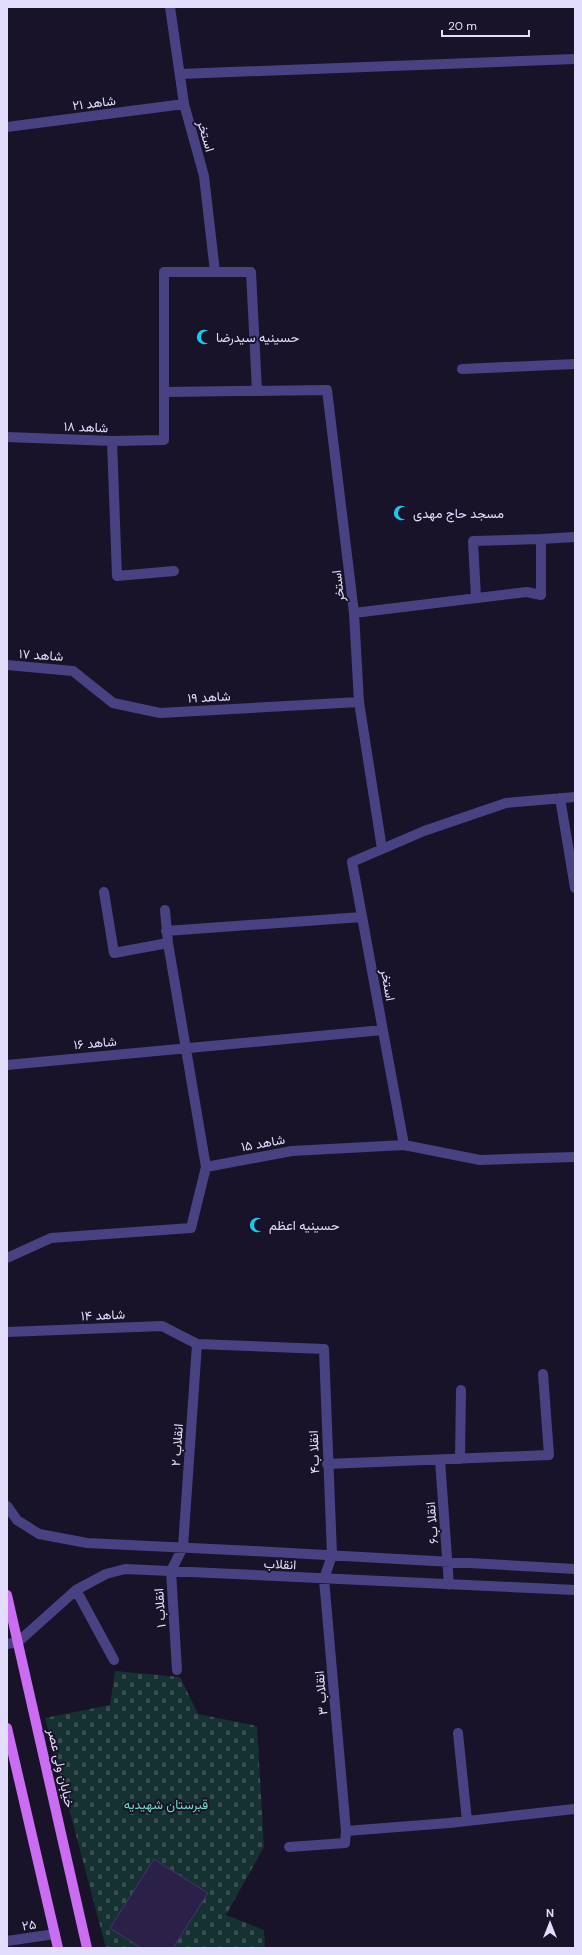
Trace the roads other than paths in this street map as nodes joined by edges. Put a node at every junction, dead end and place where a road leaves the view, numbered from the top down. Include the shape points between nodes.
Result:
1 (170, 7) edge
2 (575, 59) edge
3 (180, 74) junction
4 (184, 104) junction
5 (7, 127) edge
6 (215, 272) junction
7 (575, 364) edge
8 (462, 369) dead end
9 (257, 391) junction
10 (164, 392) junction
11 (7, 437) edge
12 (112, 441) junction
13 (575, 537) edge
14 (541, 539) junction
15 (174, 571) dead end
16 (476, 598) junction
17 (354, 613) junction
18 (7, 665) edge
19 (73, 671) joint
20 (359, 702) junction
21 (575, 797) edge
22 (560, 798) junction
23 (382, 849) junction
24 (575, 888) edge
25 (104, 892) dead end
26 (165, 910) dead end
27 (362, 917) junction
28 (166, 931) junction
29 (168, 943) junction
30 (383, 1030) junction
31 (186, 1048) junction
32 (7, 1065) edge
33 (404, 1145) junction
34 (575, 1157) edge
35 (206, 1167) junction
36 (7, 1258) edge
37 (7, 1332) edge
38 (197, 1344) junction
39 (543, 1374) dead end
40 (461, 1390) dead end
41 (460, 1459) junction
42 (440, 1460) junction
43 (327, 1464) junction
44 (7, 1506) edge
45 (183, 1547) junction
46 (332, 1555) junction
47 (448, 1562) junction
48 (575, 1569) edge
49 (171, 1571) junction
50 (324, 1579) junction
51 (449, 1585) junction
52 (76, 1590) junction
53 (575, 1590) edge
54 (7, 1595) edge
55 (18, 1642) junction
56 (7, 1644) edge
57 (114, 1660) dead end
58 (177, 1670) dead end
59 (7, 1728) edge
60 (458, 1733) dead end
61 (575, 1809) edge
62 (467, 1821) junction
63 (346, 1831) junction
64 (288, 1846) dead end
65 (55, 1934) junction
66 (7, 1941) edge
67 (58, 1948) edge
68 (88, 1948) edge

1 - 3 street, استخر
2 - 3 street
3 - 4 street, استخر
4 - 5 street, شاهد ۲۱
4 - 6 street, استخر via 204,176
6 - 9 street via 251,272
6 - 10 street via 164,272
7 - 8 street
9 - 10 street, استخر
9 - 17 street, استخر via 327,390
10 - 12 street, شاهد ۱۸ via 164,440
11 - 12 street, شاهد ۱۸
12 - 15 street via 117,576
13 - 14 street
14 - 16 street via 541,595 527,592
14 - 16 street via 473,541
16 - 17 street
17 - 20 street, استخر
18 - 19 street, شاهد ۱۷
19 - 20 street, شاهد ۱۹ via 113,703 160,713
20 - 23 street, استخر
21 - 22 street, استخر
22 - 23 street, استخر via 506,803 424,831
22 - 24 street
23 - 27 street, استخر via 352,862
25 - 29 street via 114,954
26 - 28 street
27 - 28 street
27 - 30 street, استخر
28 - 29 street
29 - 31 street
30 - 31 street, شاهد ۱۶
30 - 33 street, استخر
31 - 32 street, شاهد ۱۶
31 - 35 street
33 - 34 street, شاهد ۱۵ via 480,1160
33 - 35 street, شاهد ۱۵ via 292,1151
35 - 36 street via 191,1228 51,1238
37 - 38 street, شاهد ۱۴ via 162,1326
38 - 43 street, انقلا ب۴ via 324,1349
38 - 45 street, انقلاب ۲
39 - 41 street via 549,1456
40 - 41 street
41 - 42 street
42 - 43 street
42 - 47 street, انقلا ب۶
43 - 46 street, انقلا ب۴
44 - 45 street, انقلاب via 18,1520 39,1534 87,1543
45 - 46 street, انقلاب
45 - 49 street, انقلاب ۱
46 - 47 street, انقلاب
46 - 50 street, انقلاب ۳
47 - 48 street, انقلاب
47 - 51 street, انقلا ب۶
49 - 50 street, انقلاب
49 - 52 street, انقلاب via 125,1569 106,1574
49 - 58 street, انقلاب ۱
50 - 51 street, انقلاب
50 - 63 street, انقلاب ۳
51 - 53 street, انقلاب
52 - 55 street, انقلاب
52 - 57 street
54 - 55 main road, خیابان ولی عصر
55 - 56 street
55 - 68 main road, خیابان ولی عصر
59 - 65 main road
60 - 62 street
61 - 62 street
62 - 63 street
63 - 64 street via 345,1843
65 - 66 street, ۲۵
65 - 67 main road

